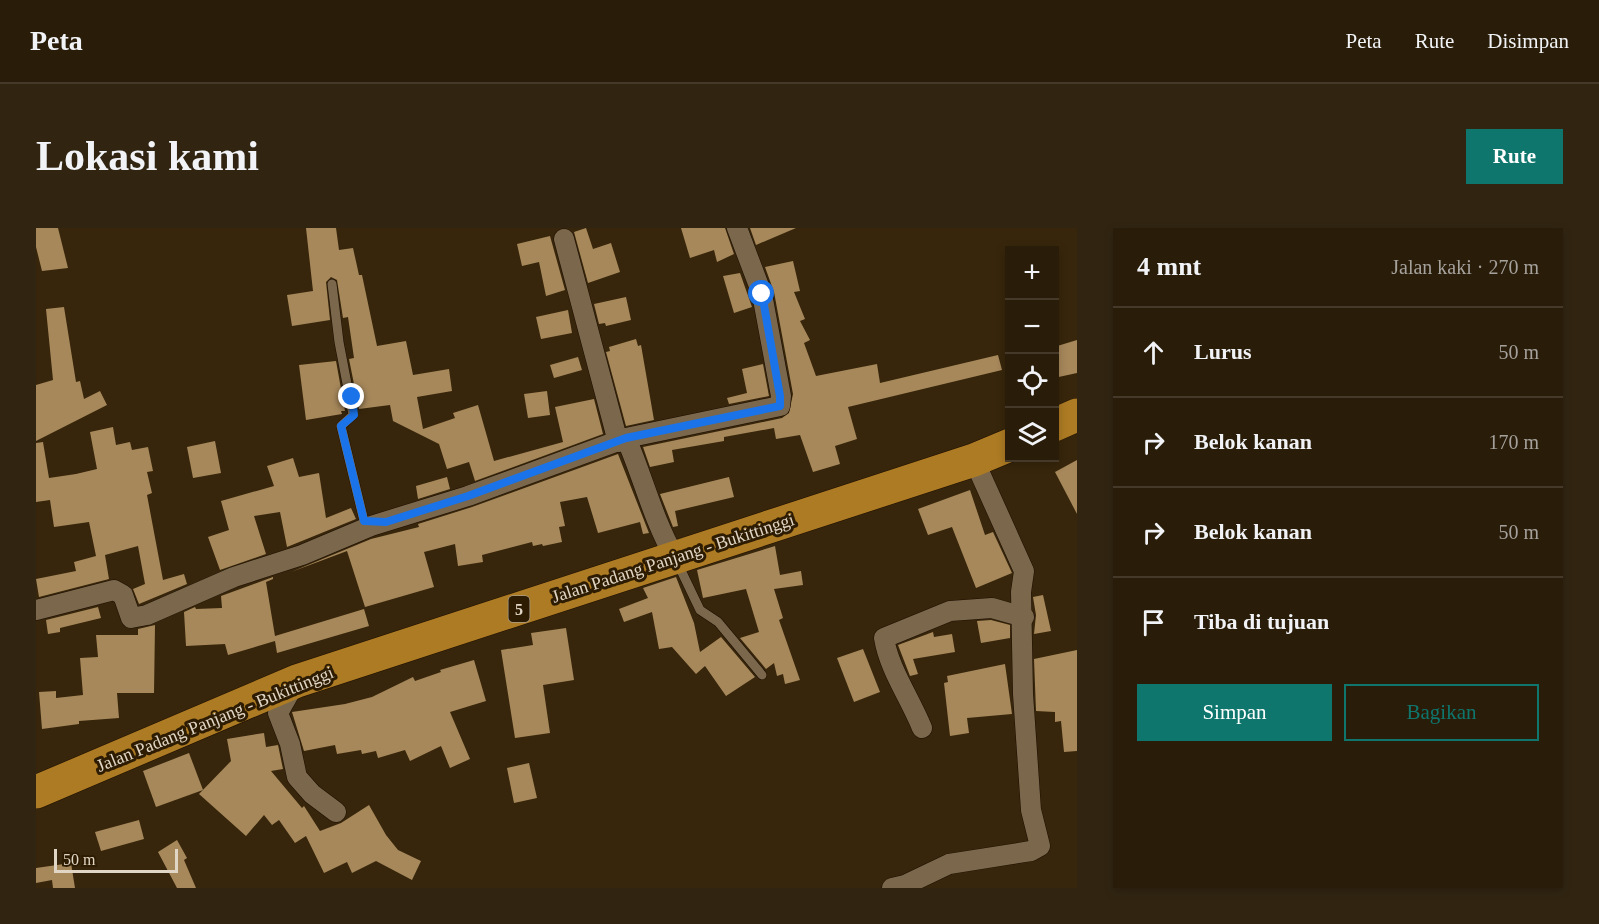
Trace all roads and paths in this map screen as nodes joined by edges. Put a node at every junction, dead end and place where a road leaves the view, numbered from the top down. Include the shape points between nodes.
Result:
1 (737, 228) edge
2 (564, 239) dead end
3 (332, 284) dead end
4 (1077, 415) edge
5 (1059, 423) edge
6 (622, 440) junction
7 (1005, 447) edge
8 (974, 460) junction
9 (386, 522) junction
10 (674, 556) junction
11 (36, 610) edge
12 (1024, 617) junction
13 (762, 675) dead end
14 (297, 681) junction
15 (922, 728) dead end
16 (36, 792) edge
17 (336, 812) dead end
18 (892, 888) edge

1 - 6 street via 762,294 780,406
2 - 6 street
3 - 9 lane via 354,415 341,426 364,521
4 - 5 highway
6 - 9 street
6 - 10 street via 640,469 662,534
7 - 8 highway, Jalan Padang Panjang - Bukittinggi / 5
8 - 10 highway, Jalan Padang Panjang - Bukittinggi / 5
8 - 12 street via 1024,571
9 - 11 street via 234,577 147,615 130,618 123,595 114,590
10 - 13 lane via 700,609 718,622
10 - 14 highway, Jalan Padang Panjang - Bukittinggi / 5
12 - 15 street via 992,608 950,612 884,638 887,655
12 - 18 street via 1023,694 1031,810 1040,846 1031,851 950,864
14 - 16 highway, Jalan Padang Panjang - Bukittinggi / 5
14 - 17 street via 278,713 297,777

